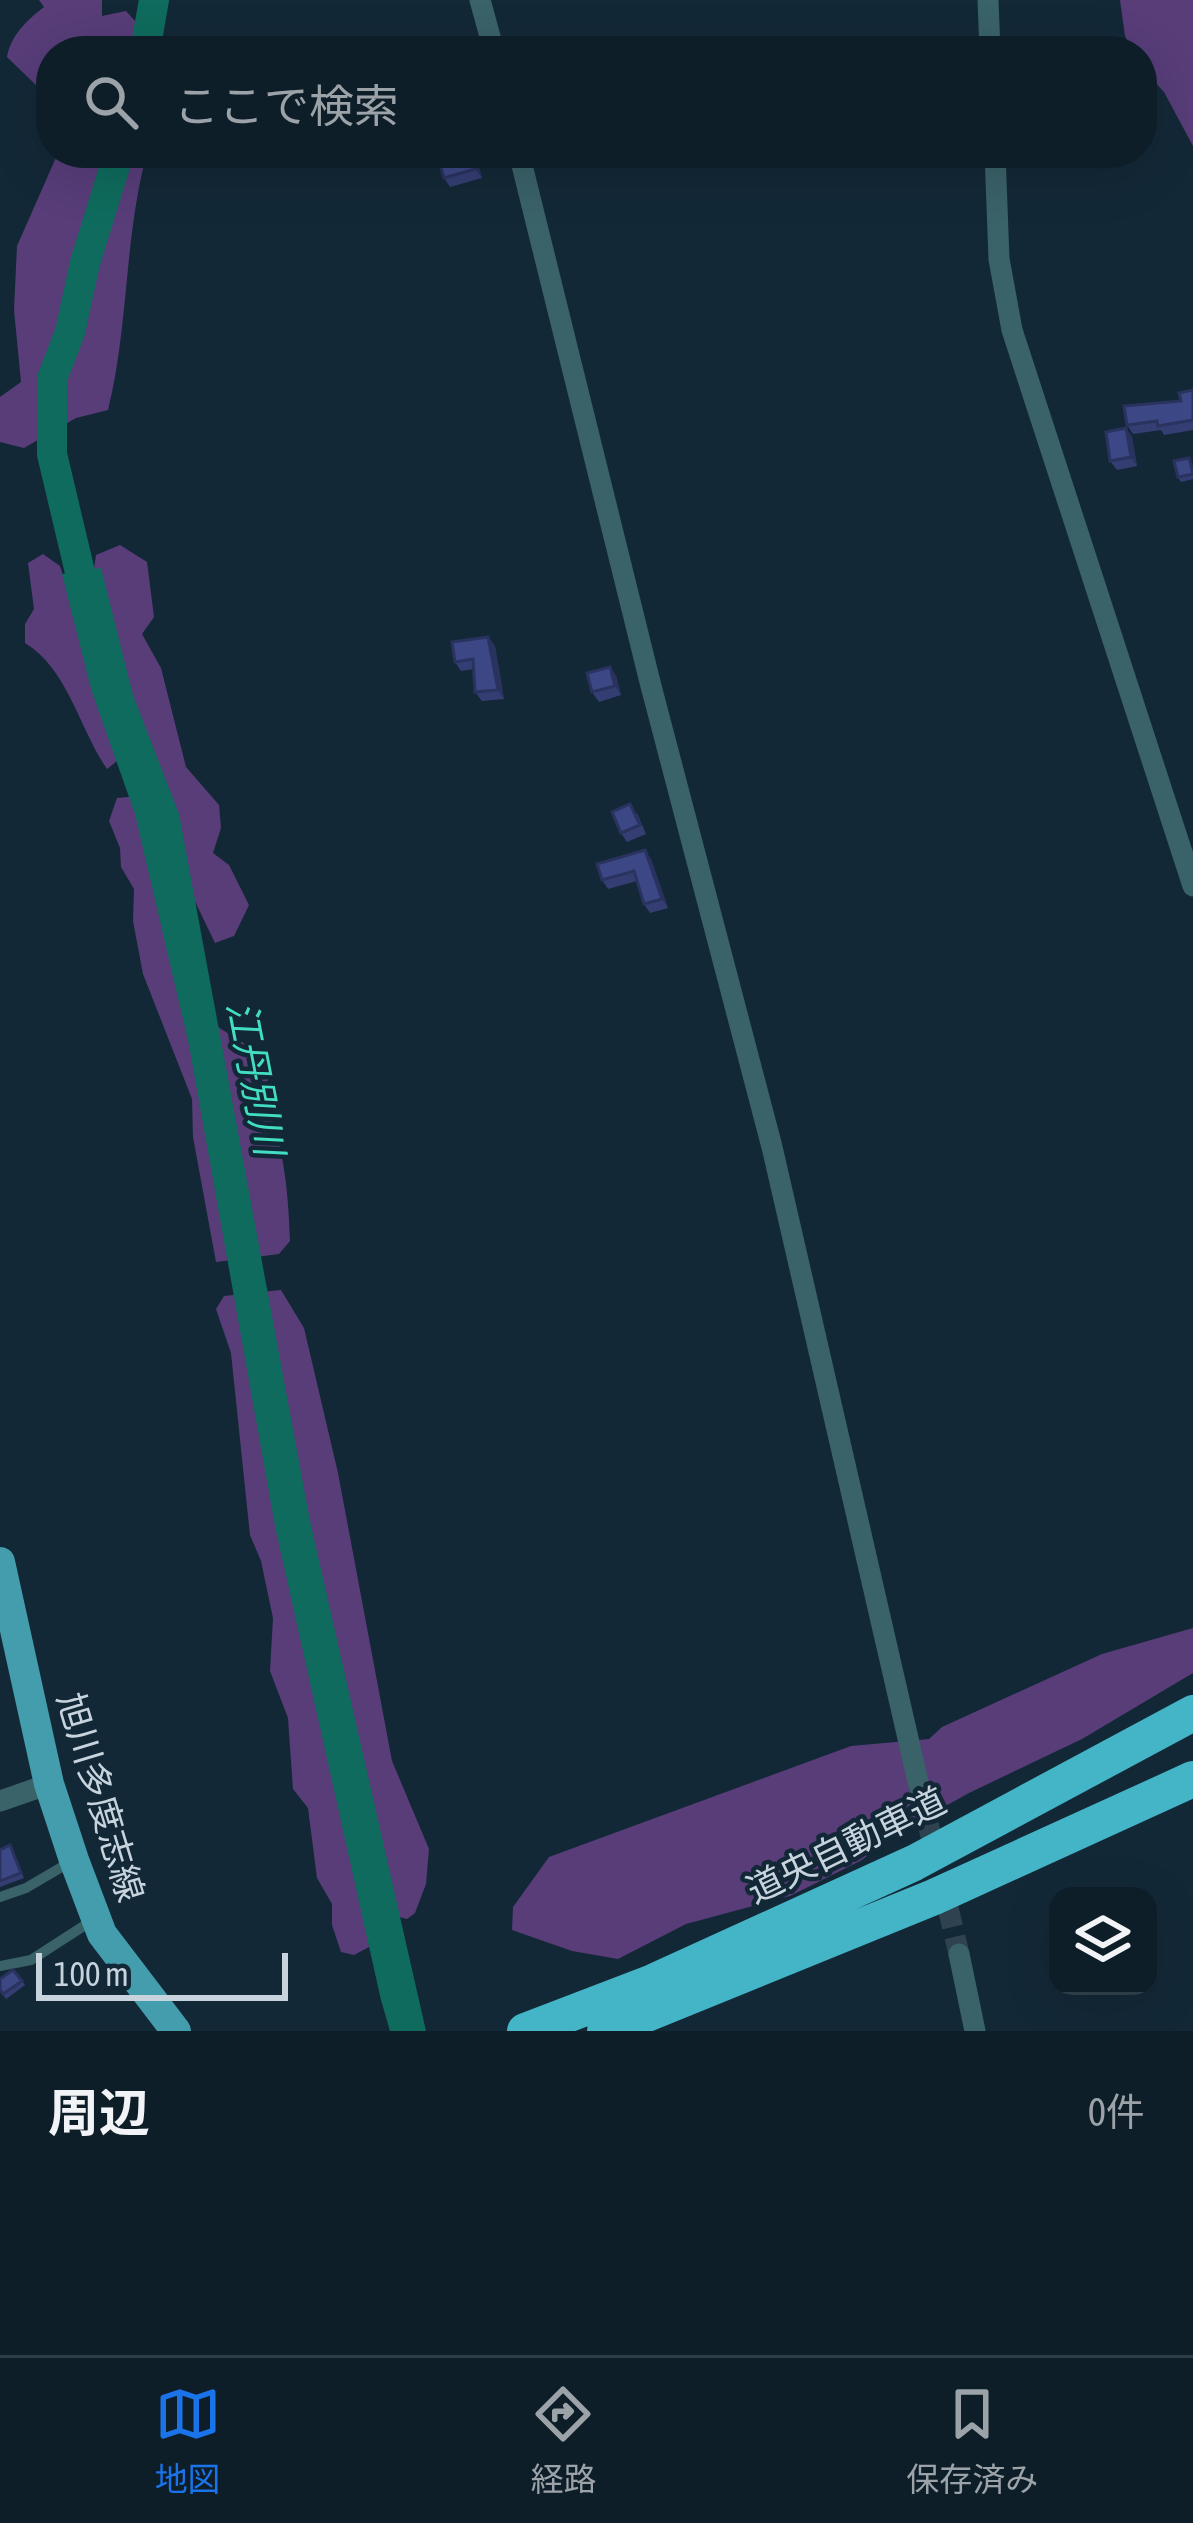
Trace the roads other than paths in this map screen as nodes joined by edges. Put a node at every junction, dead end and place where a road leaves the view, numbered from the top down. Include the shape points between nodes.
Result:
1 (480, 0) edge
2 (988, 0) edge
3 (490, 36) edge
4 (989, 36) edge
5 (523, 168) edge
6 (996, 168) edge
7 (1193, 886) edge
8 (0, 1562) edge
9 (1193, 1714) edge
10 (1193, 1779) edge
11 (49, 1784) junction
12 (919, 1786) tunnel mouth
13 (0, 1801) edge
14 (74, 1860) junction
15 (0, 1897) edge
16 (96, 1918) junction
17 (959, 1954) tunnel mouth
18 (0, 1966) edge
19 (660, 1995) junction
20 (176, 2031) edge
21 (525, 2031) edge
22 (605, 2031) edge
23 (975, 2031) edge

1 - 3 street
2 - 4 street
5 - 12 street via 772,1147
6 - 7 street via 1012,330
8 - 11 main road, 旭川多度志線
9 - 19 highway, 道央自動車道
10 - 19 highway, 道央自動車道 via 934,1897
11 - 13 street
11 - 14 main road, 旭川多度志線
14 - 15 lane
14 - 16 main road, 旭川多度志線
16 - 18 lane via 31,1960
16 - 20 main road, 旭川多度志線
17 - 23 street
19 - 21 highway, 道央自動車道
19 - 22 highway, 道央自動車道

